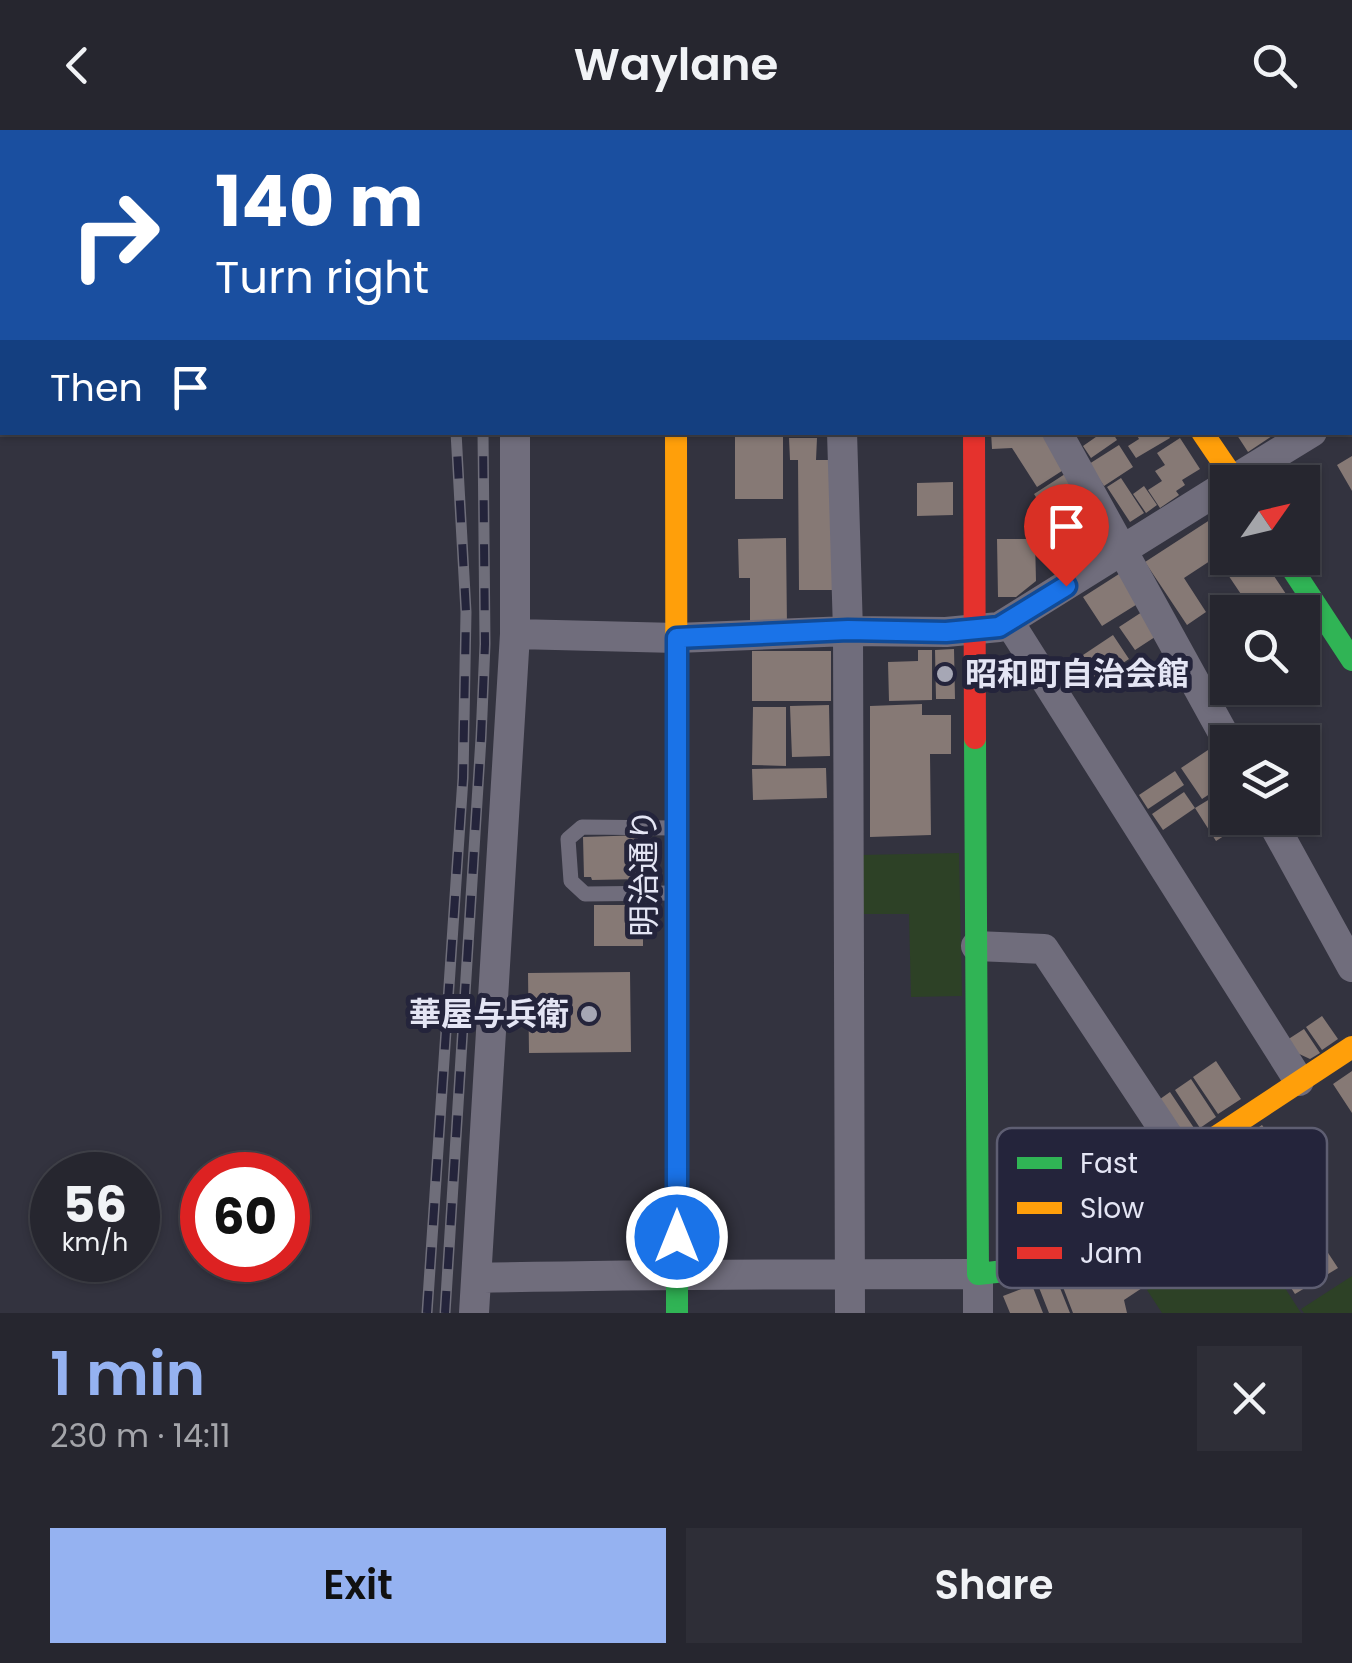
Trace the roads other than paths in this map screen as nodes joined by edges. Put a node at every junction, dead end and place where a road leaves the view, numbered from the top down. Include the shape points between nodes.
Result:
1 (515, 435) edge
2 (676, 435) edge
3 (842, 435) edge
4 (974, 435) edge
5 (1059, 435) edge
6 (1204, 435) edge
7 (1307, 435) edge
8 (1222, 465) edge
9 (1259, 465) edge
10 (1210, 495) edge
11 (1122, 549) junction
12 (1296, 575) edge
13 (1009, 622) junction
14 (974, 628) junction
15 (848, 630) junction
16 (515, 634) junction
17 (677, 638) junction
18 (1352, 660) edge
19 (1219, 725) edge
20 (676, 828) junction
21 (1279, 835) edge
22 (676, 893) junction
23 (976, 946) junction
24 (1352, 967) edge
25 (1352, 1047) edge
26 (1300, 1081) junction
27 (1163, 1128) edge
28 (1227, 1128) edge
29 (997, 1272) edge
30 (850, 1274) junction
31 (978, 1274) junction
32 (677, 1275) junction
33 (477, 1278) junction
34 (474, 1313) edge
35 (678, 1313) edge
36 (850, 1313) edge
37 (978, 1313) edge

1 - 16 street
2 - 17 street, 明治通り
3 - 15 street
4 - 14 street
5 - 11 street
6 - 8 street
7 - 9 street
10 - 11 street
11 - 13 street
11 - 19 street
12 - 18 street
13 - 14 street
13 - 26 street
14 - 15 street
14 - 23 street
15 - 17 street
15 - 30 street
16 - 17 street
16 - 33 street
17 - 20 street, 明治通り
20 - 22 street, 明治通り
20 - 22 lane via 582,827 568,839 571,880 585,894
21 - 24 street
22 - 32 street, 明治通り
23 - 27 street via 1044,949
23 - 31 street
25 - 26 street
26 - 28 street
29 - 31 street
30 - 31 street
30 - 32 street
30 - 36 street
31 - 37 street
32 - 33 street
32 - 35 street, 明治通り
33 - 34 street

